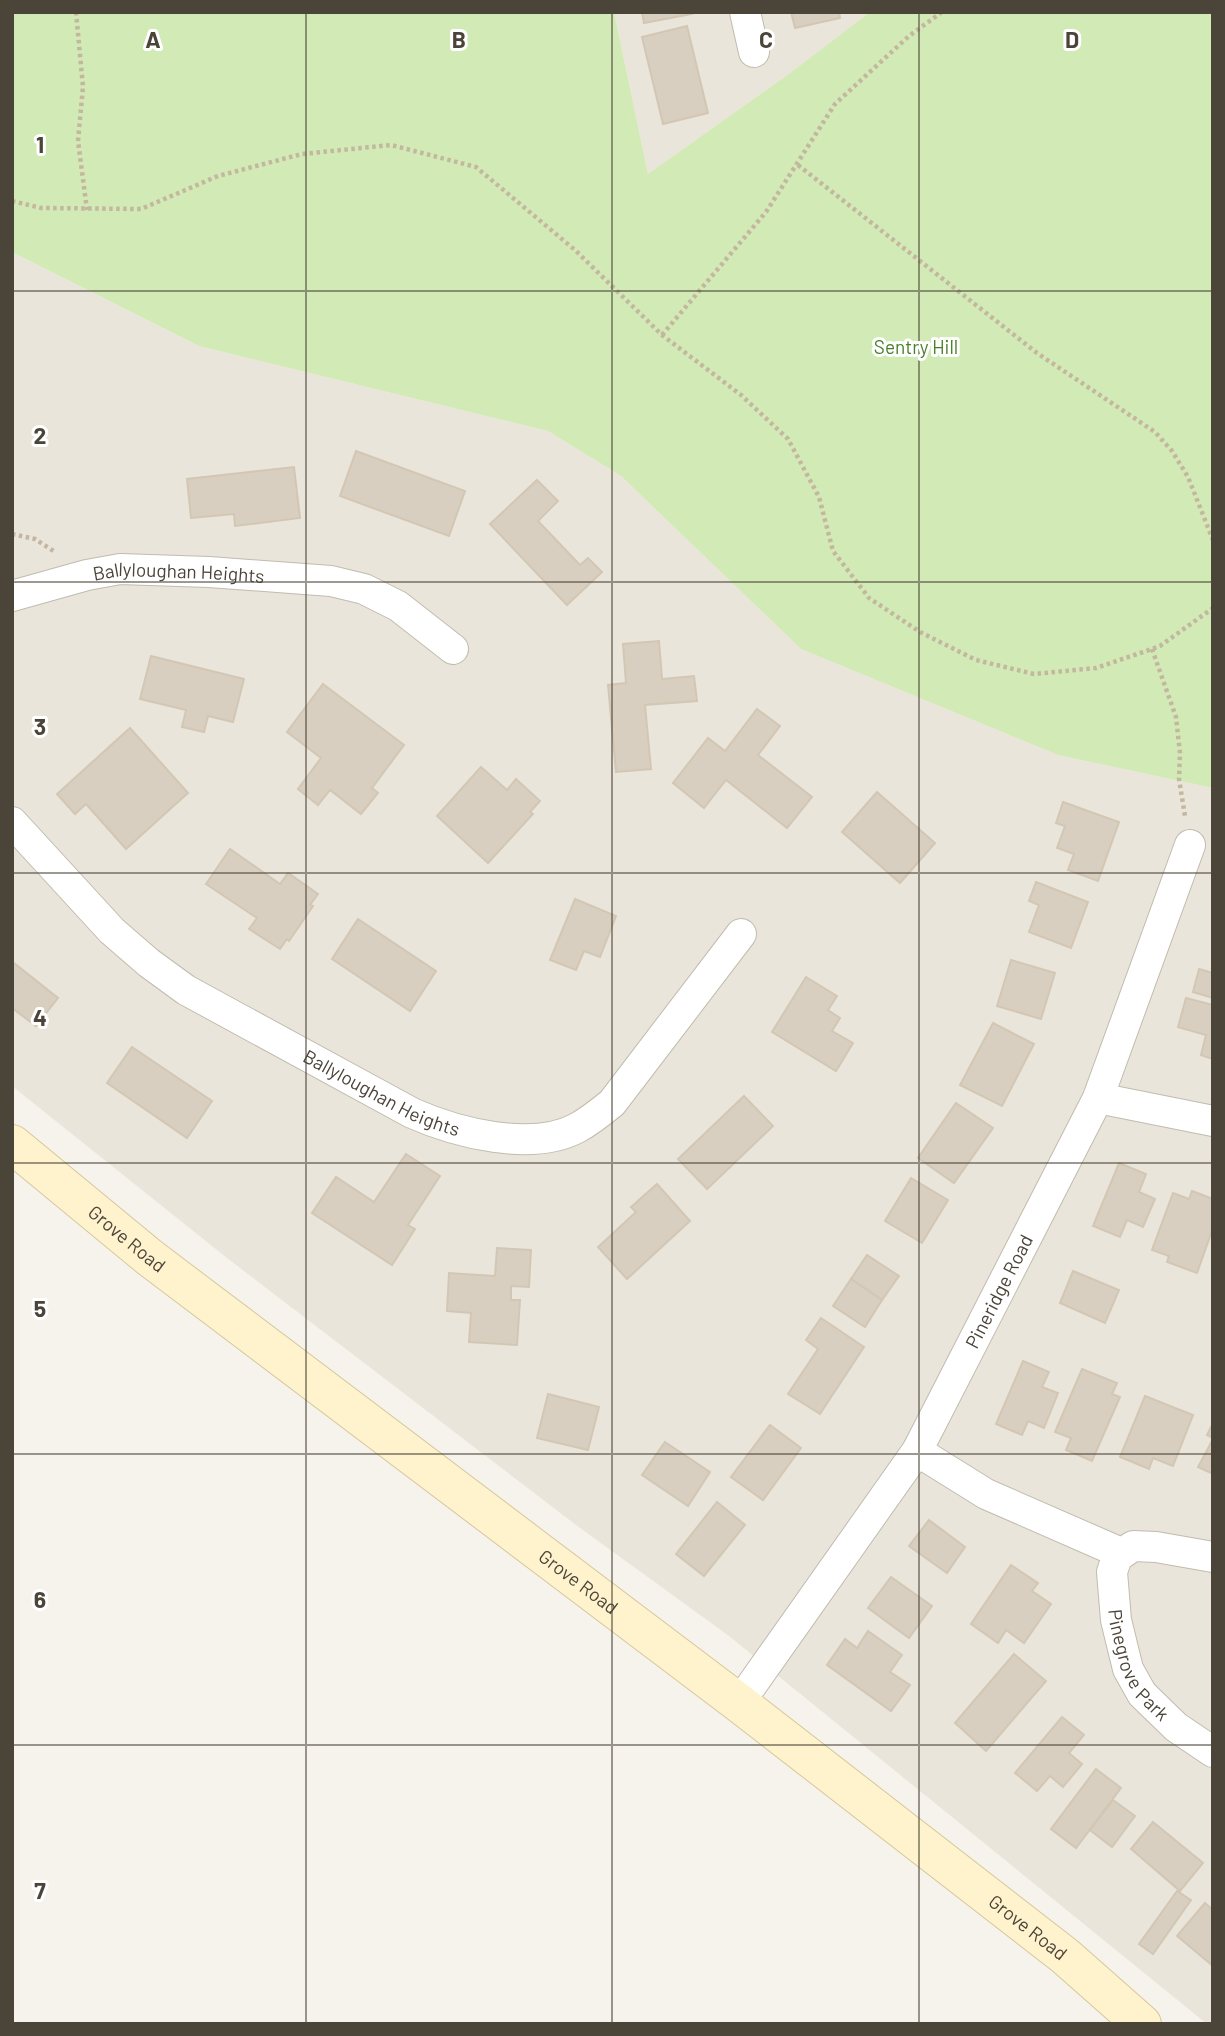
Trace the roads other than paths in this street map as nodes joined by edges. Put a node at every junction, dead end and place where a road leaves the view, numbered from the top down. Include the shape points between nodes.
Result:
1 (745, 12) edge
2 (754, 52) dead end
3 (12, 596) edge
4 (453, 649) dead end
5 (12, 822) edge
6 (1190, 845) road end
7 (741, 934) dead end
8 (1098, 1098) junction
9 (1213, 1121) edge
10 (12, 1144) edge
11 (917, 1451) junction
12 (1121, 1553) junction
13 (1213, 1557) edge
14 (739, 1703) junction
15 (1213, 1752) edge
16 (1142, 2024) edge

1 - 2 street
3 - 4 street, Ballyloughan Heights via 120,569 331,581 364,589 398,606
5 - 7 street, Ballyloughan Heights via 112,931 186,990 412,1113 447,1126 511,1139 568,1132 612,1103
6 - 8 street, Pineridge Road
8 - 9 street
8 - 11 street, Pineridge Road
10 - 14 street, Grove Road via 149,1258
11 - 12 street via 986,1494
11 - 14 street, Pineridge Road
12 - 13 street via 1133,1546 1156,1547
12 - 15 street, Pinegrove Park via 1112,1572 1116,1620 1128,1669 1142,1695 1176,1727
14 - 16 street, Grove Road via 1065,1956

